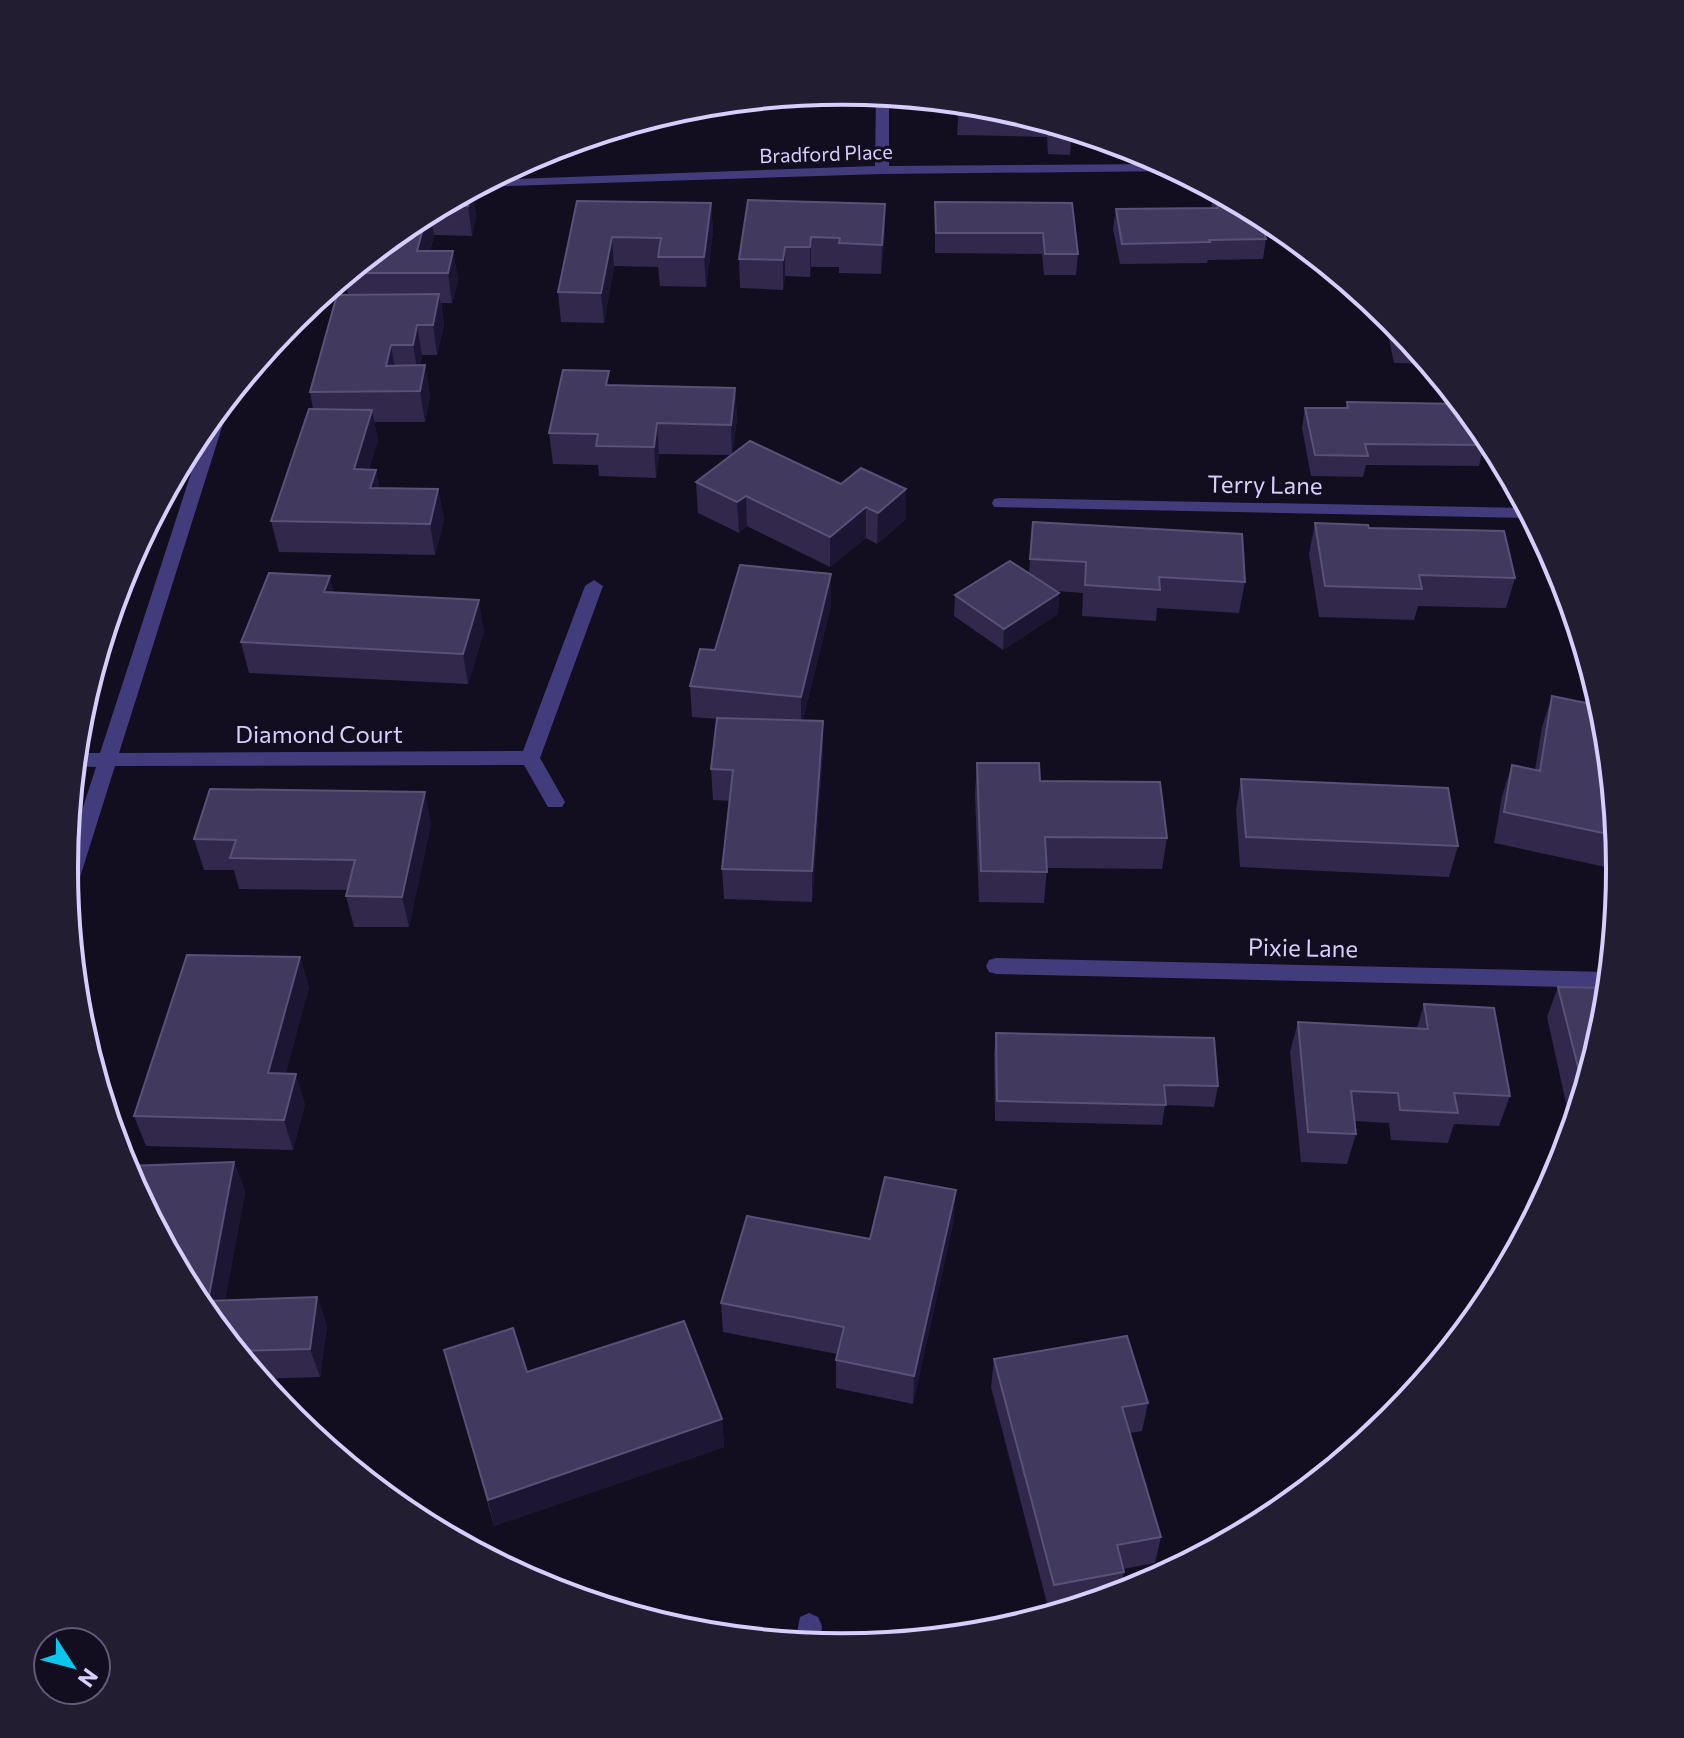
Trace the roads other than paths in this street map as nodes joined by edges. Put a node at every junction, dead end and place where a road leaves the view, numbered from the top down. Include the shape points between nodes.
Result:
1 (882, 107) edge
2 (1145, 168) edge
3 (882, 170) junction
4 (504, 184) edge
5 (209, 442) edge
6 (1000, 503) dead end
7 (1517, 513) edge
8 (594, 586) dead end
9 (530, 758) junction
10 (107, 759) junction
11 (87, 760) edge
12 (555, 802) dead end
13 (79, 849) edge
14 (996, 966) dead end
15 (1597, 980) edge

1 - 3 street
2 - 3 street, Bradford Place
3 - 4 street, Bradford Place
5 - 10 street
6 - 7 street, Terry Lane
8 - 9 street
9 - 10 street, Diamond Court
9 - 12 street
10 - 11 street, Diamond Court
10 - 13 street
14 - 15 street, Pixie Lane

